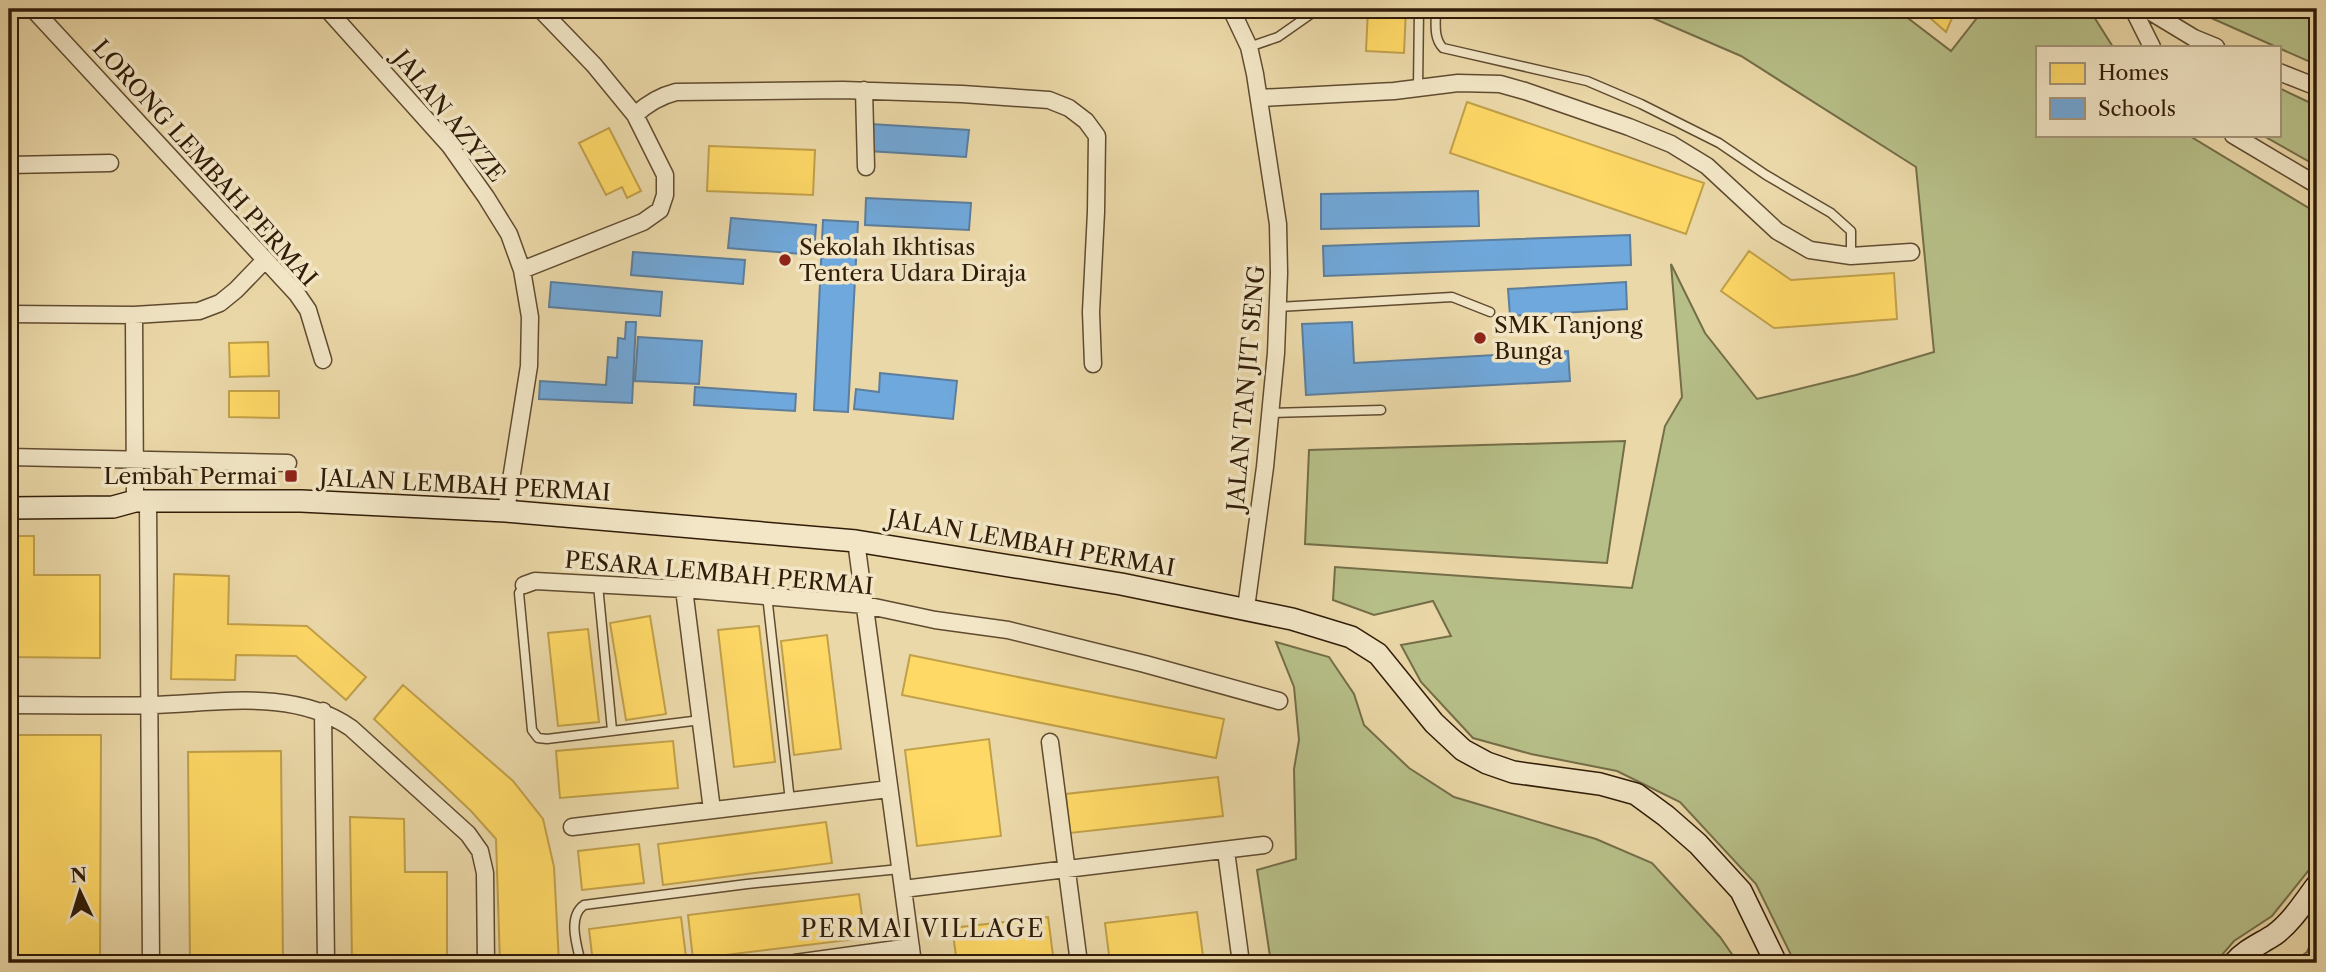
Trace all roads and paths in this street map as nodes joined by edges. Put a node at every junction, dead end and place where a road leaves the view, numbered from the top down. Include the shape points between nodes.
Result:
1 (33, 9) edge
2 (327, 9) edge
3 (540, 9) edge
4 (1233, 9) edge
5 (1318, 9) edge
6 (1419, 9) edge
7 (1436, 9) edge
8 (2133, 9) edge
9 (2146, 9) edge
10 (2152, 46) edge
11 (2214, 46) edge
12 (1249, 47) junction
13 (2280, 72) edge
14 (2317, 87) edge
15 (1418, 88) junction
16 (864, 90) junction
17 (1260, 98) junction
18 (635, 114) junction
19 (2235, 136) edge
20 (110, 163) dead end
21 (9, 165) edge
22 (866, 167) dead end
23 (2317, 185) edge
24 (1911, 252) dead end
25 (1851, 256) junction
26 (265, 260) junction
27 (522, 270) junction
28 (1278, 307) junction
29 (1490, 312) dead end
30 (9, 314) edge
31 (134, 315) junction
32 (323, 360) dead end
33 (1093, 363) dead end
34 (1381, 410) dead end
35 (1270, 413) junction
36 (9, 457) edge
37 (135, 459) junction
38 (288, 463) dead end
39 (9, 494) edge
40 (142, 501) junction
41 (9, 508) edge
42 (506, 511) junction
43 (856, 541) junction
44 (524, 585) joint
45 (598, 585) junction
46 (684, 589) junction
47 (767, 596) junction
48 (865, 605) junction
49 (1245, 608) junction
50 (1279, 701) dead end
51 (9, 705) edge
52 (150, 705) junction
53 (323, 711) junction
54 (701, 720) junction
55 (612, 730) junction
56 (1051, 741) dead end
57 (890, 789) junction
58 (790, 801) junction
59 (712, 810) junction
60 (572, 827) dead end
61 (1264, 845) dead end
62 (1226, 851) junction
63 (900, 869) junction
64 (1067, 869) junction
65 (2317, 885) edge
66 (903, 889) junction
67 (912, 955) edge
68 (151, 963) edge
69 (326, 963) edge
70 (486, 963) edge
71 (581, 963) edge
72 (795, 963) edge
73 (1079, 963) edge
74 (1241, 963) edge
75 (1776, 963) edge
76 (2234, 963) edge

1 - 26 street, LORONG LEMBAH PERMAI
2 - 27 street, JALAN AZYZE via 450,146 509,234
3 - 18 street
4 - 12 street, JALAN TAN JIT SENG
5 - 12 lane via 1278,37
6 - 15 lane
7 - 25 lane via 1436,35 1443,48 1587,81 1686,126 1831,213 1851,231
8 - 10 street
9 - 11 street
12 - 17 street, JALAN TAN JIT SENG
13 - 14 street
15 - 17 street
15 - 25 street via 1500,84 1629,127 1671,144 1707,166 1777,231 1810,250
16 - 18 street via 676,92 648,103
16 - 22 street
16 - 33 street via 1049,100 1086,121 1097,136 1098,163
17 - 28 street, JALAN TAN JIT SENG via 1278,224
18 - 27 street via 665,175 660,210 643,222
19 - 23 street
20 - 21 street
24 - 25 street
26 - 31 street via 220,303 199,311
26 - 32 street, LORONG LEMBAH PERMAI via 308,310
27 - 42 street, JALAN AZYZE via 530,317 529,366
28 - 29 lane via 1452,297
28 - 35 street, JALAN TAN JIT SENG
30 - 31 street
31 - 37 street
34 - 35 lane
35 - 49 street, JALAN TAN JIT SENG
36 - 37 street, JALAN LEMBAH PERMAI
37 - 38 street, JALAN LEMBAH PERMAI
37 - 40 street
39 - 40 main road, JALAN LEMBAH PERMAI via 113,495
40 - 41 main road, JALAN LEMBAH PERMAI via 113,507
40 - 42 main road, JALAN LEMBAH PERMAI via 300,501
40 - 52 street
42 - 43 main road, JALAN LEMBAH PERMAI
43 - 48 street
43 - 49 main road, JALAN LEMBAH PERMAI
44 - 45 street, PESARA LEMBAH PERMAI via 535,581
44 - 55 lane via 519,593 532,730 538,738 547,739
45 - 46 street, PESARA LEMBAH PERMAI
45 - 55 lane
46 - 47 street, PESARA LEMBAH PERMAI
46 - 54 street
47 - 48 street, PESARA LEMBAH PERMAI
47 - 58 lane
48 - 50 street, PESARA LEMBAH PERMAI via 1008,631
48 - 57 street
49 - 75 main road, JALAN LEMBAH PERMAI via 1351,637 1378,654 1434,723 1463,750 1487,762 1513,772 1600,784 1636,794 1698,844 1741,891
51 - 52 street
52 - 53 street via 269,701
52 - 68 street
53 - 69 street
53 - 70 street via 351,728 480,851 485,873
54 - 55 lane
54 - 59 street
56 - 64 street
57 - 58 street
57 - 63 street
58 - 59 street
59 - 60 street
61 - 62 street
62 - 64 street
62 - 74 street
63 - 66 street
63 - 71 lane via 584,905 575,918
64 - 66 street
64 - 73 street
65 - 76 main road via 2275,934
66 - 67 street
67 - 72 street

